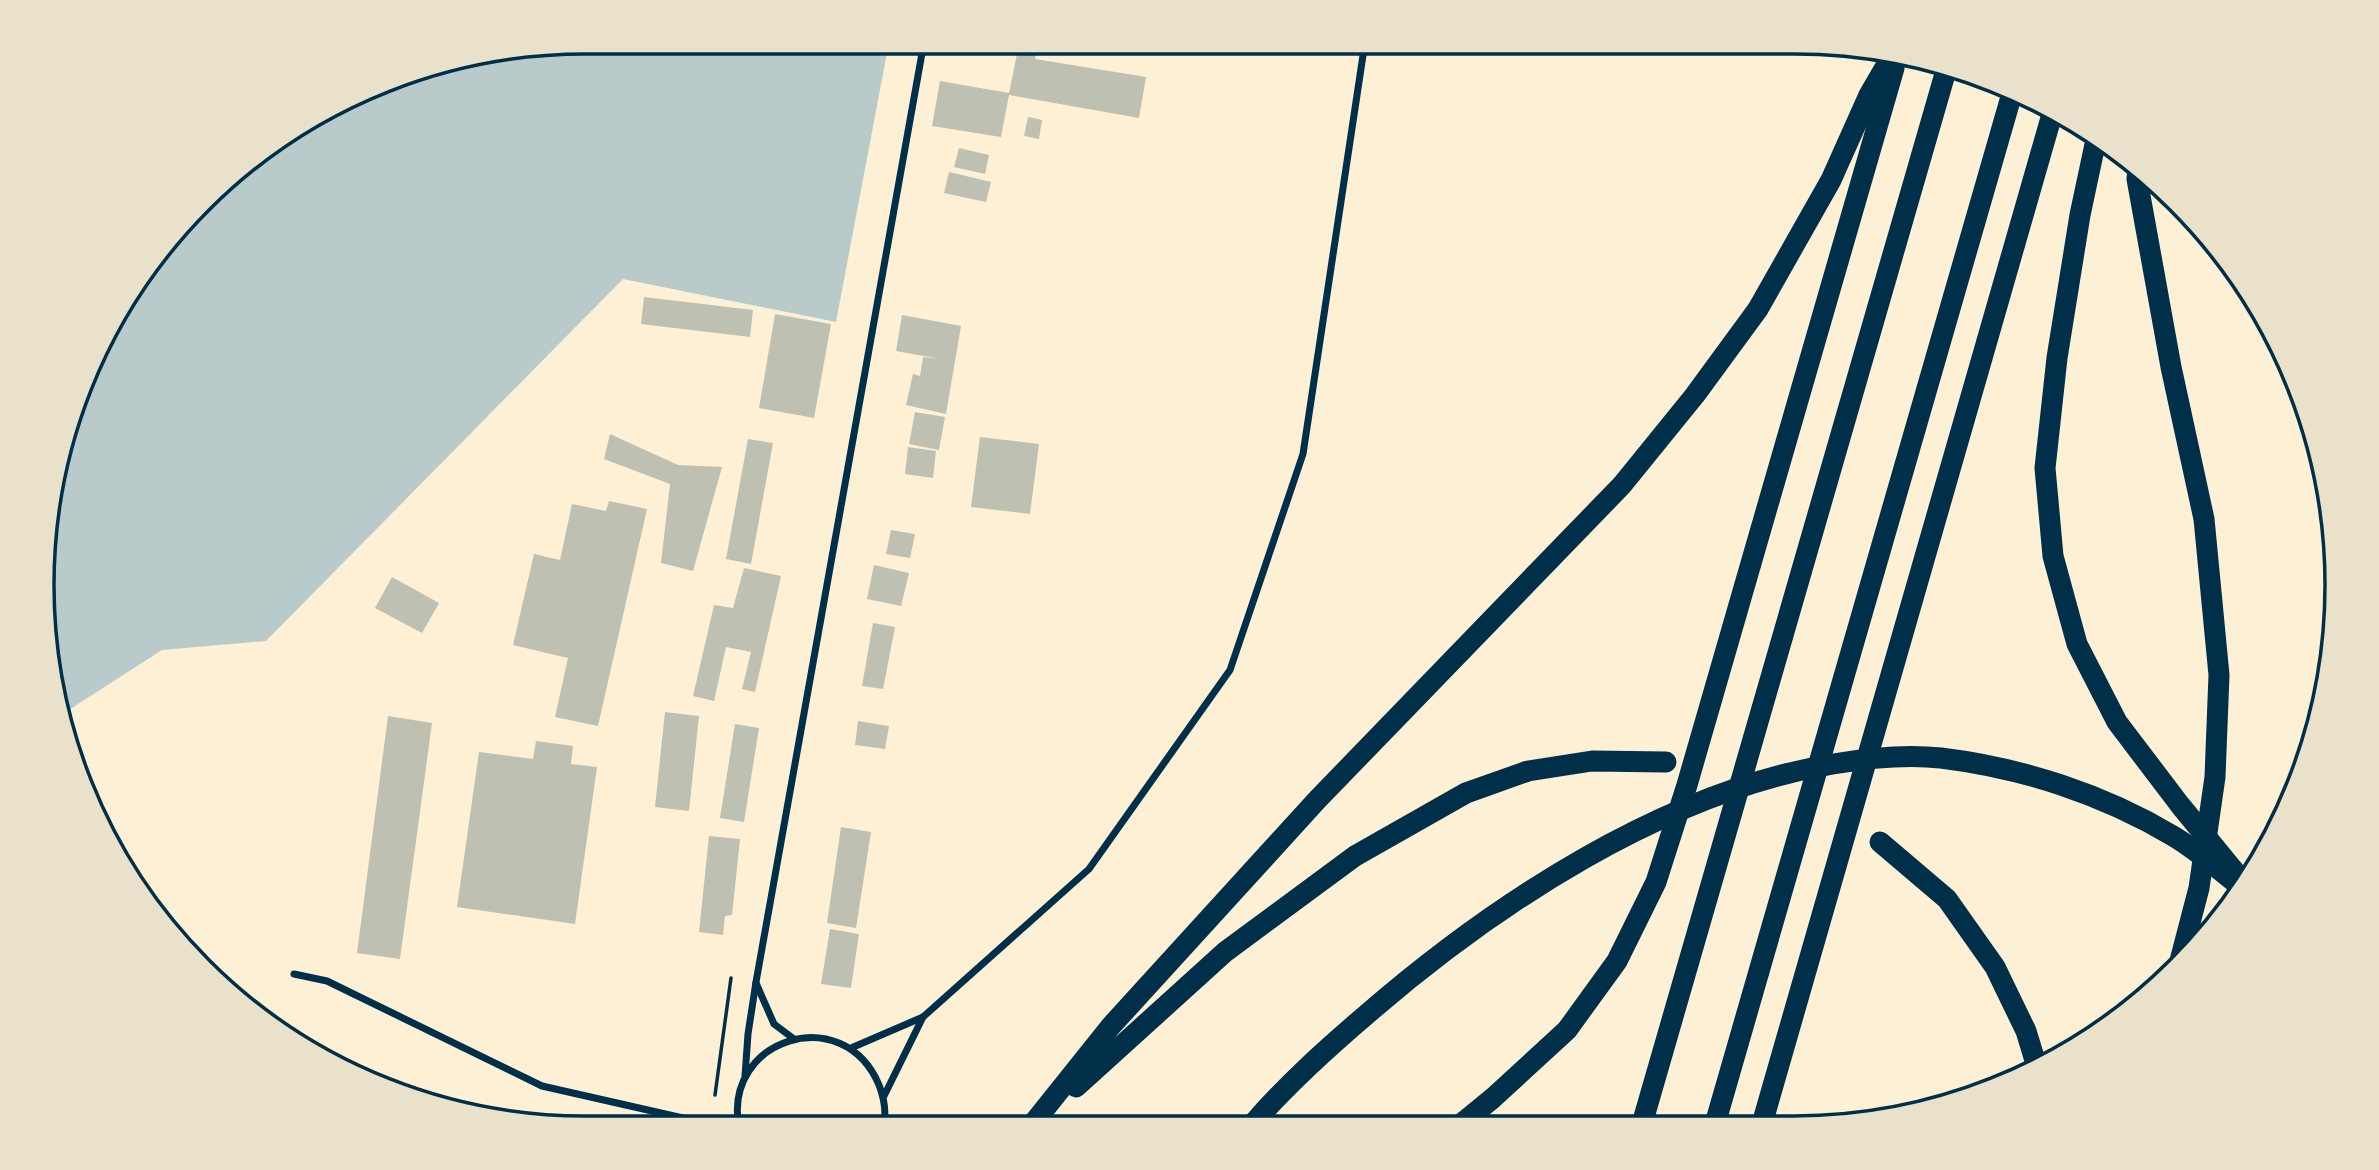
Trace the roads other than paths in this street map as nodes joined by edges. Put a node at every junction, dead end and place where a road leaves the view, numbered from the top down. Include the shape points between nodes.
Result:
1 (923, 54) edge
2 (1364, 54) edge
3 (1889, 63) edge
4 (1893, 63) edge
5 (1944, 76) edge
6 (2010, 101) edge
7 (2050, 120) edge
8 (2094, 148) edge
9 (2137, 181) edge
10 (1665, 762) dead end
11 (1880, 842) dead end
12 (2236, 878) edge
13 (2235, 880) edge
14 (2184, 944) edge
15 (294, 974) dead end
16 (756, 982) junction
17 (923, 1017) junction
18 (794, 1039) junction
19 (851, 1048) junction
20 (2034, 1058) edge
21 (745, 1076) junction
22 (884, 1096) junction
23 (674, 1116) edge
24 (738, 1116) edge
25 (885, 1116) edge
26 (1040, 1116) edge
27 (1043, 1116) edge
28 (1260, 1116) edge
29 (1471, 1116) edge
30 (1644, 1116) edge
31 (1717, 1116) edge
32 (1764, 1116) edge

1 - 16 street
2 - 17 street via 1303,454 1230,670 1089,869
3 - 26 highway via 1869,95 1831,180 1758,309 1695,396 1622,485 1317,800 1111,1026
4 - 29 highway via 1656,882 1617,961 1567,1030
5 - 30 highway
6 - 31 highway
7 - 32 highway
8 - 12 highway via 2057,358 2045,467 2053,556 2077,644 2117,722
9 - 14 highway via 2204,519 2219,675 2215,777 2199,888
10 - 27 highway via 1592,761 1528,771 1466,793 1355,856 1225,951
11 - 20 highway via 1947,899 1995,967
13 - 28 highway via 2174,836 2104,801 2026,774 1939,758 1870,758 1804,769 1684,809 1601,848 1503,909 1418,969
15 - 23 street via 327,981 542,1086
16 - 18 street via 774,1024
16 - 21 street
17 - 19 street
17 - 22 street
18 - 19 street via 833,1040
18 - 21 street via 774,1046
19 - 22 street via 872,1069
21 - 24 street
22 - 25 street

